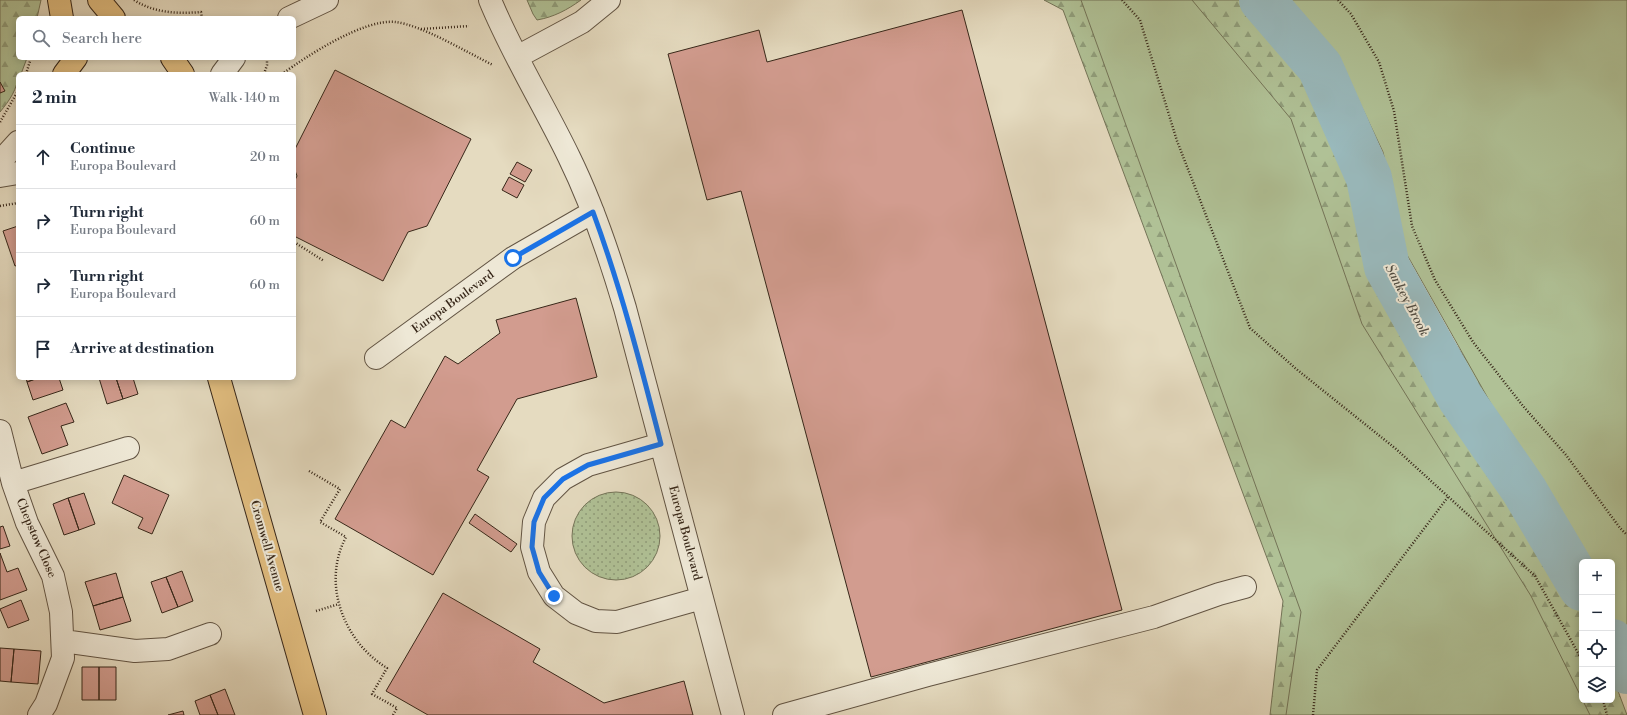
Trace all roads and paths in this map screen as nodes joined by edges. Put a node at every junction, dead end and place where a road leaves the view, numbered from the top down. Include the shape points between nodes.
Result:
1 (59, 0) edge
2 (99, 0) edge
3 (134, 0) edge
4 (327, 0) edge
5 (490, 0) edge
6 (609, 0) edge
7 (1122, 0) edge
8 (1338, 0) edge
9 (62, 16) edge
10 (112, 16) edge
11 (202, 16) edge
12 (293, 16) edge
13 (469, 26) dead end
14 (420, 29) junction
15 (517, 57) junction
16 (30, 60) edge
17 (173, 60) edge
18 (232, 60) edge
19 (267, 60) edge
20 (493, 66) dead end
21 (27, 72) edge
22 (182, 72) edge
23 (224, 72) edge
24 (265, 72) edge
25 (285, 72) edge
26 (16, 94) edge
27 (0, 122) edge
28 (16, 144) edge
29 (0, 162) edge
30 (16, 173) edge
31 (0, 176) edge
32 (16, 203) edge
33 (0, 206) edge
34 (593, 212) junction
35 (296, 243) edge
36 (324, 261) dead end
37 (376, 358) dead end
38 (220, 380) edge
39 (0, 431) edge
40 (661, 444) junction
41 (128, 448) dead end
42 (309, 470) dead end
43 (14, 483) junction
44 (1448, 497) junction
45 (1627, 534) edge
46 (1245, 587) dead end
47 (702, 598) junction
48 (339, 604) junction
49 (316, 611) dead end
50 (210, 634) dead end
51 (63, 641) junction
52 (1579, 655) edge
53 (1604, 703) edge
54 (39, 715) edge
55 (315, 715) edge
56 (393, 715) edge
57 (733, 715) edge
58 (784, 715) edge
59 (1313, 715) edge
60 (1608, 715) edge

1 - 9 main road
2 - 10 main road
3 - 11 path via 156,10 181,14 201,12
4 - 12 street
5 - 15 street, Europa Boulevard
6 - 15 street via 582,22
7 - 44 path via 1140,20 1177,141 1250,328 1295,368 1396,449
8 - 45 path via 1350,14 1379,62 1394,111 1412,226 1435,280 1473,342
13 - 14 path
14 - 20 path
14 - 25 path via 394,22 371,25 326,47
15 - 34 street, Europa Boulevard via 570,159
16 - 21 path
17 - 22 main road
18 - 23 street
19 - 24 path
26 - 27 path
28 - 29 street
30 - 31 street
32 - 33 path
34 - 37 street, Europa Boulevard via 513,258
34 - 40 street, Europa Boulevard via 625,308
35 - 36 path
38 - 55 main road, Cromwell Avenue
39 - 43 street, Chepstow Close
40 - 47 street, Europa Boulevard
40 - 47 street via 588,465 563,479 544,498 534,522 532,547 539,572 554,596 576,613 596,621 617,622
41 - 43 street, Chepstow Close
42 - 48 path via 340,489 320,522 346,537 340,550 336,576
43 - 51 street, Chepstow Close via 28,523 53,576 61,612
44 - 52 path via 1535,576
44 - 59 path via 1317,670
46 - 58 street via 1141,620
47 - 57 street, Europa Boulevard
48 - 49 path
48 - 56 path via 349,628 362,648 387,668 372,694 397,708
50 - 51 street via 168,649 134,651
51 - 54 street, Chepstow Close via 63,658 46,704
53 - 60 path

